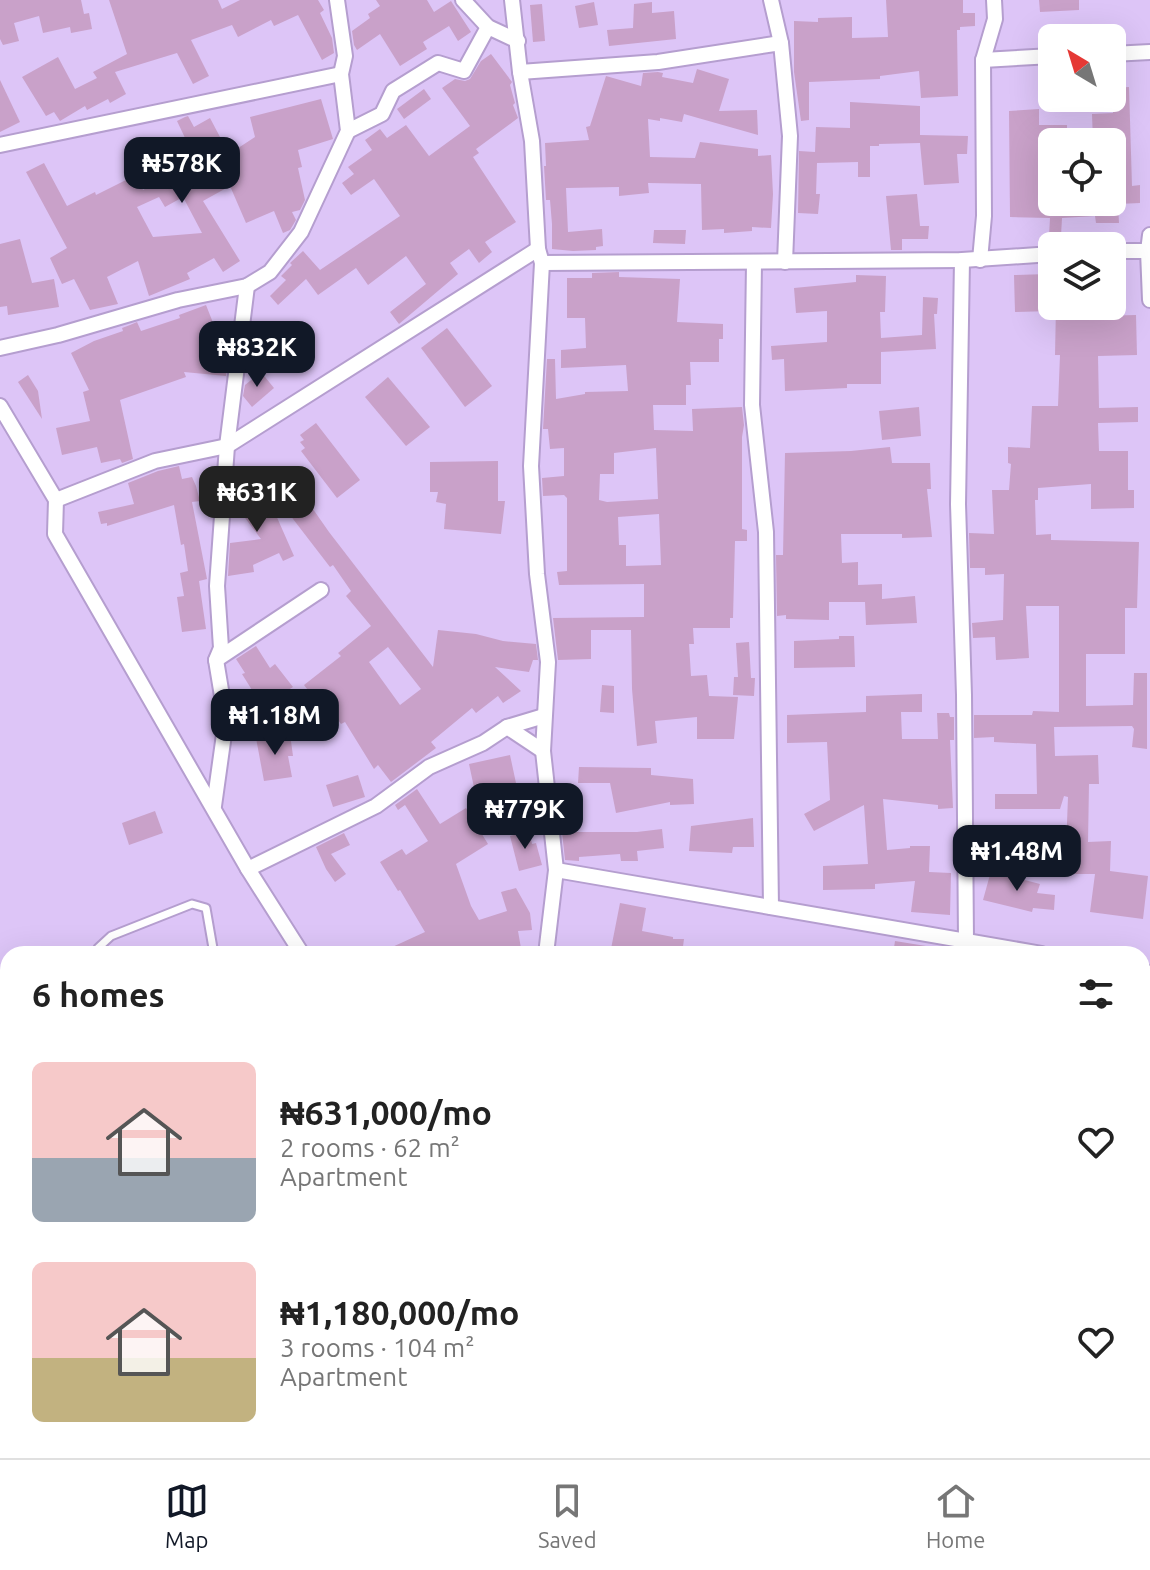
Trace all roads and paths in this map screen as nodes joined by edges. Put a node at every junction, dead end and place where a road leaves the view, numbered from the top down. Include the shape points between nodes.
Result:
1 (337, 0) edge
2 (463, 0) edge
3 (512, 0) edge
4 (771, 0) edge
5 (994, 0) edge
6 (488, 27) junction
7 (518, 41) junction
8 (781, 43) junction
9 (1150, 52) edge
10 (1126, 53) edge
11 (1038, 57) edge
12 (983, 60) junction
13 (520, 72) junction
14 (341, 74) junction
15 (348, 131) junction
16 (0, 145) edge
17 (1150, 235) edge
18 (1126, 251) edge
19 (1149, 251) edge
20 (1038, 255) edge
21 (540, 256) junction
22 (962, 260) junction
23 (980, 260) junction
24 (785, 262) junction
25 (754, 263) junction
26 (247, 286) junction
27 (1150, 300) edge
28 (0, 348) edge
29 (0, 406) edge
30 (227, 446) junction
31 (56, 500) junction
32 (321, 590) dead end
33 (216, 660) junction
34 (544, 716) junction
35 (507, 727) junction
36 (543, 751) junction
37 (214, 806) junction
38 (248, 869) junction
39 (556, 870) junction
40 (771, 907) junction
41 (966, 941) junction
42 (100, 946) edge
43 (213, 946) edge
44 (297, 946) edge
45 (547, 946) edge
46 (995, 946) edge

1 - 14 street via 345,56
2 - 6 street
3 - 7 street
4 - 8 street
5 - 12 street via 995,19
6 - 7 street
6 - 15 street via 464,71 438,63 393,91 382,114
7 - 13 street
8 - 13 street via 658,62
8 - 24 street via 790,136
9 - 10 street
11 - 12 street
12 - 23 street
13 - 21 street via 532,141
14 - 15 street
14 - 16 street
15 - 26 street via 301,232 270,272
17 - 19 street
18 - 19 street
19 - 27 street
20 - 23 street
21 - 25 street
21 - 30 street
21 - 34 street via 531,466 548,662
22 - 23 street
22 - 24 street
22 - 41 street via 958,504
24 - 25 street
25 - 40 street via 752,405 766,532
26 - 28 street
26 - 30 street
29 - 31 street
30 - 31 street via 155,461
30 - 33 street via 217,586 221,648
31 - 37 street via 55,534
32 - 33 street
33 - 37 street via 226,720
34 - 35 street
34 - 36 street
35 - 36 street
35 - 38 street via 429,767 376,806
36 - 39 street
37 - 38 street
38 - 44 street
39 - 40 street
39 - 45 street
40 - 41 street
41 - 46 street
42 - 43 lane via 111,936 192,904 206,908

